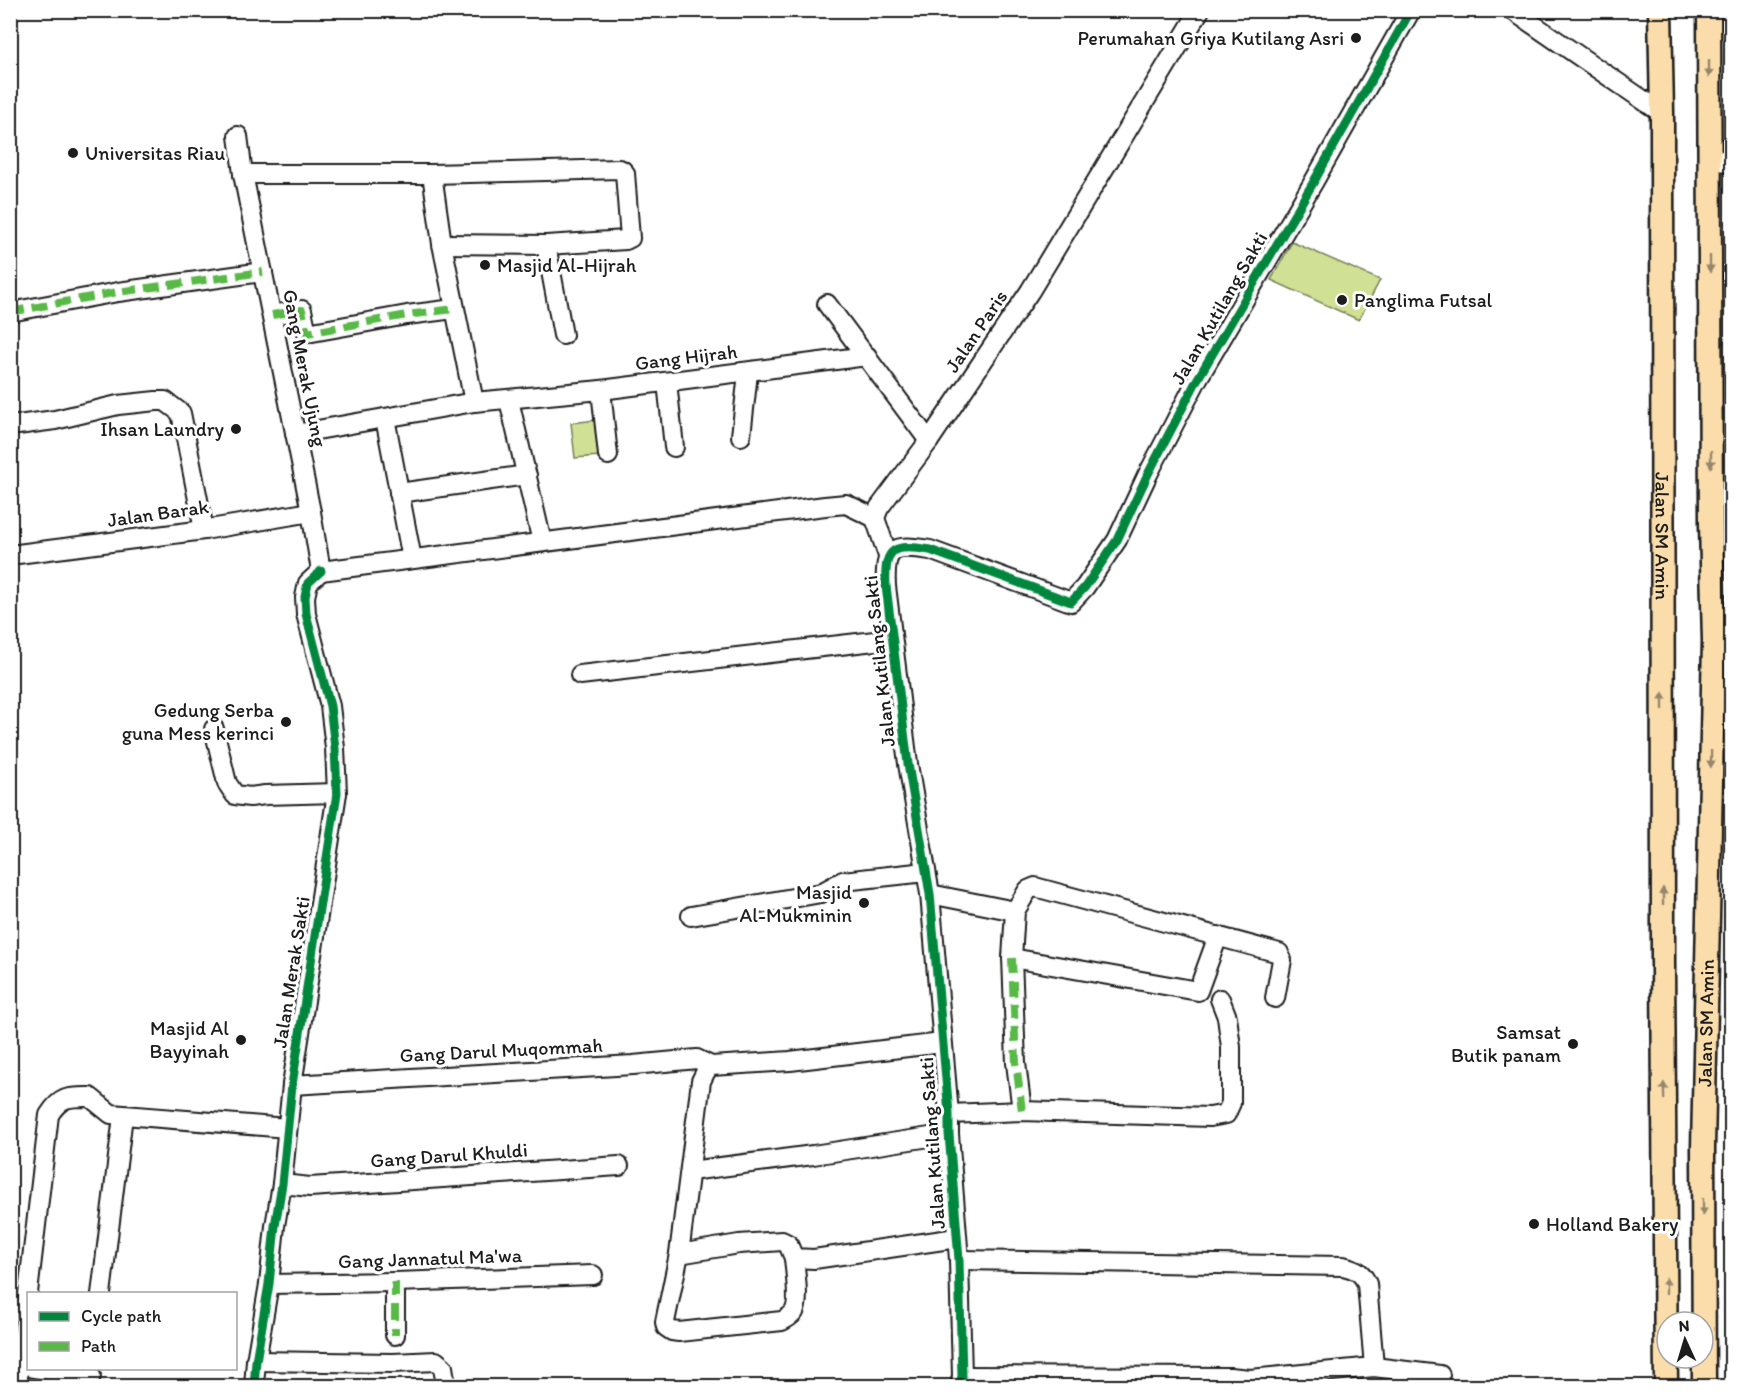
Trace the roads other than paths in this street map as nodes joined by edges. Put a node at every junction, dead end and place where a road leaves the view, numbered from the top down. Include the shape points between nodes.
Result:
1 (1200, 10) edge
2 (1411, 10) edge
3 (1512, 10) edge
4 (1660, 10) edge
5 (1709, 10) edge
6 (1662, 113) junction
7 (238, 136) dead end
8 (1710, 156) junction
9 (1731, 165) edge
10 (243, 174) junction
11 (432, 174) junction
12 (442, 244) junction
13 (546, 245) junction
14 (263, 272) junction
15 (828, 304) dead end
16 (454, 309) junction
17 (10, 312) edge
18 (272, 315) junction
19 (563, 335) dead end
20 (867, 356) junction
21 (748, 373) junction
22 (667, 382) junction
23 (601, 390) junction
24 (509, 400) junction
25 (474, 402) junction
26 (385, 418) junction
27 (10, 426) edge
28 (295, 434) junction
29 (741, 436) dead end
30 (929, 441) junction
31 (674, 447) dead end
32 (608, 455) dead end
33 (526, 475) junction
34 (399, 493) junction
35 (311, 512) junction
36 (874, 518) junction
37 (204, 530) junction
38 (542, 542) junction
39 (10, 555) edge
40 (888, 556) junction
41 (412, 559) junction
42 (321, 571) junction
43 (892, 639) junction
44 (1723, 642) edge
45 (580, 675) dead end
46 (214, 729) dead end
47 (337, 794) junction
48 (926, 872) junction
49 (930, 894) junction
50 (1015, 911) junction
51 (691, 916) dead end
52 (1218, 936) junction
53 (1012, 958) junction
54 (1275, 998) dead end
55 (1220, 999) dead end
56 (942, 1043) junction
57 (711, 1066) junction
58 (292, 1085) junction
59 (1022, 1112) junction
60 (949, 1114) junction
61 (123, 1116) junction
62 (287, 1128) junction
63 (949, 1134) junction
64 (619, 1166) dead end
65 (690, 1171) junction
66 (282, 1184) junction
67 (957, 1238) junction
68 (679, 1254) junction
69 (794, 1258) junction
70 (960, 1260) junction
71 (593, 1275) dead end
72 (394, 1282) junction
73 (269, 1284) junction
74 (34, 1292) edge
75 (101, 1292) edge
76 (395, 1335) dead end
77 (256, 1361) junction
78 (1374, 1367) junction
79 (27, 1368) edge
80 (41, 1370) edge
81 (1440, 1375) dead end
82 (90, 1377) edge
83 (961, 1381) edge
84 (1251, 1383) edge
85 (1698, 1384) edge
86 (17, 1386) edge
87 (254, 1386) edge
88 (446, 1386) edge
89 (1666, 1386) edge

1 - 30 street, Jalan Paris via 1030,291
2 - 40 street, Jalan Kutilang Sakti via 1197,380 1117,540 1071,602 930,550 908,547 896,549
3 - 6 street
4 - 6 main road, Jalan SM Amin
5 -> 8 main road, Jalan SM Amin
89 -> 6 main road, Jalan SM Amin
7 - 10 street, Gang Merak Ujung
8 - 9 street
8 -> 44 main road, Jalan SM Amin via 1711,525
10 - 11 street
10 - 14 street, Gang Merak Ujung
11 - 12 street
11 - 13 street via 624,171 629,239
12 - 13 street
12 - 16 street
13 - 19 street
14 - 17 street
14 - 18 street, Gang Merak Ujung
15 - 20 street
16 - 18 street via 307,333 302,310
16 - 25 street
18 - 28 street, Gang Merak Ujung
20 - 21 street, Gang Hijrah
20 - 30 street
21 - 22 street, Gang Hijrah
21 - 29 street
22 - 23 street, Gang Hijrah
22 - 31 street
23 - 24 street, Gang Hijrah
23 - 32 street
24 - 25 street, Gang Hijrah
24 - 33 street
25 - 26 street, Gang Hijrah
26 - 28 street, Gang Hijrah
26 - 34 street
27 - 37 street via 118,405 165,401 181,413
28 - 35 street, Gang Merak Ujung
30 - 36 street, Jalan Paris
33 - 34 street
33 - 38 street
34 - 41 street
35 - 37 street, Jalan Barak
35 - 42 street, Gang Merak Ujung
36 - 38 street via 846,504
36 - 40 street
37 - 39 street, Jalan Barak
38 - 41 street
40 - 43 street, Jalan Kutilang Sakti via 885,570
41 - 42 street
42 - 47 street, Jalan Merak Sakti via 308,583 305,606 330,706
43 - 45 street
43 - 48 street, Jalan Kutilang Sakti
44 -> 85 main road, Jalan SM Amin via 1703,1137
46 - 47 street via 227,783 235,795
47 - 58 street, Jalan Merak Sakti
48 - 49 street, Jalan Kutilang Sakti
48 - 51 street via 843,881 821,892
49 - 50 street
49 - 56 street, Jalan Kutilang Sakti
50 - 52 street via 1028,890 1035,887
50 - 53 street
52 - 53 street via 1198,991
52 - 54 street via 1279,952 1282,960
53 - 59 street
55 - 59 street via 1231,1047 1231,1103 1226,1114 1210,1117
56 - 57 street, Gang Darul Muqommah
56 - 60 street, Jalan Kutilang Sakti
57 - 58 street, Gang Darul Muqommah via 697,1059
57 - 65 street via 701,1081
58 - 62 street, Jalan Merak Sakti
59 - 60 street
60 - 63 street, Jalan Kutilang Sakti
61 - 62 street
61 - 74 street via 111,1114 90,1097 57,1102 49,1115
61 - 75 street
62 - 66 street, Jalan Merak Sakti
63 - 65 street
63 - 67 street, Jalan Kutilang Sakti
64 - 66 street, Gang Darul Khuldi via 310,1186
65 - 68 street
66 - 73 street, Jalan Merak Sakti
67 - 69 street via 814,1259
67 - 70 street, Jalan Kutilang Sakti
68 - 69 street via 782,1241 788,1244
68 - 69 street via 665,1322 666,1327 679,1332 788,1318 796,1304
70 - 78 street via 1354,1268 1363,1274 1367,1284
70 - 83 street, Jalan Kutilang Sakti
71 - 72 street, Gang Jannatul Ma'wa
72 - 73 street, Gang Jannatul Ma'wa
72 - 76 street
73 - 77 street, Jalan Merak Sakti
77 - 87 street, Jalan Merak Sakti
77 - 88 street via 436,1362 444,1367
78 - 81 street
78 - 84 street
79 - 86 street
80 - 82 street
83 - 84 street via 1230,1377

